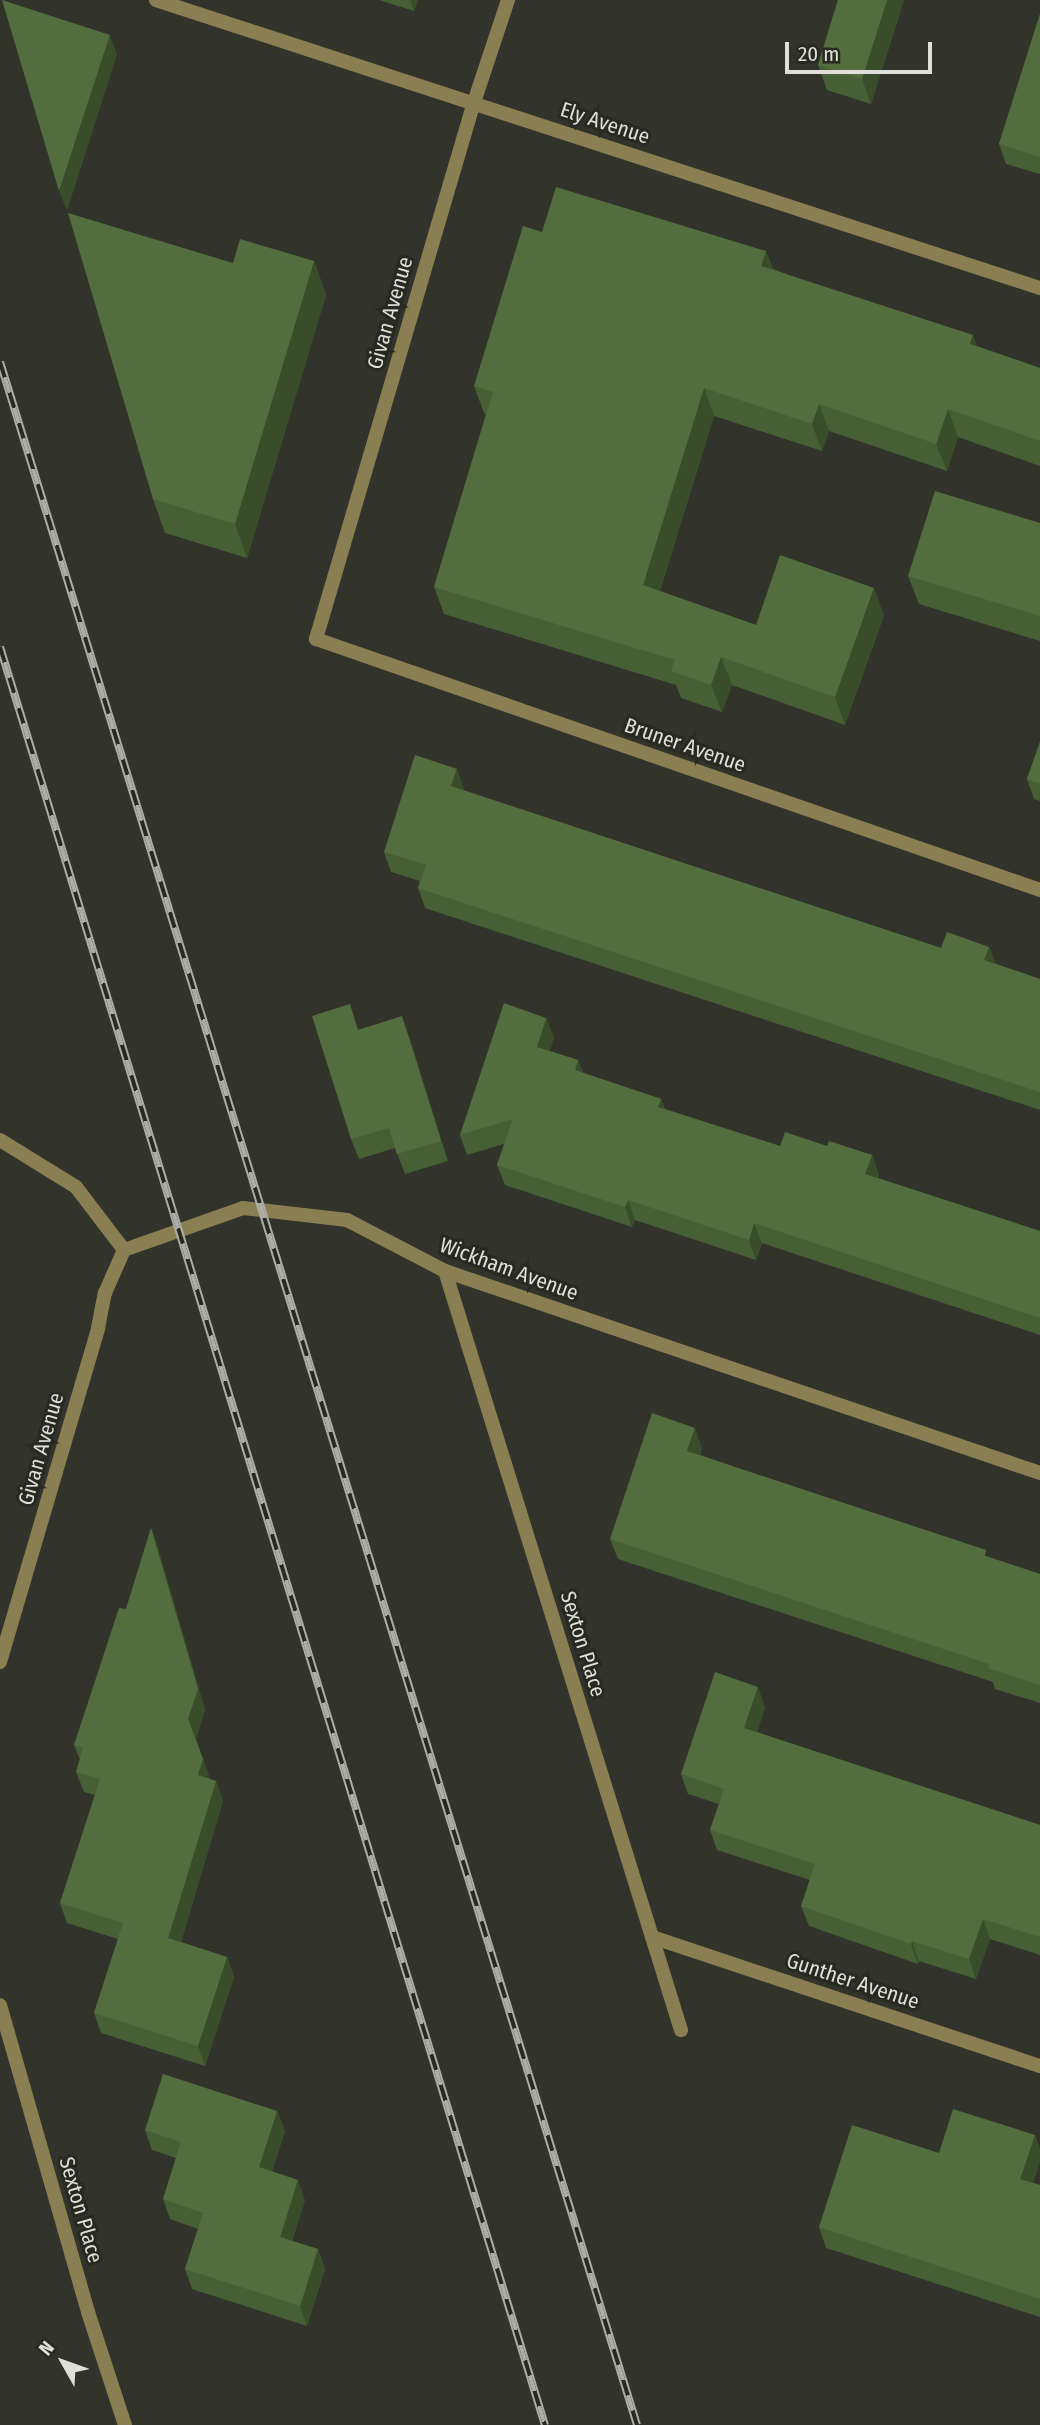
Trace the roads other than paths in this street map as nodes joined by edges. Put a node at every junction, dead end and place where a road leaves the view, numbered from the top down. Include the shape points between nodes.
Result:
1 (156, 0) edge
2 (509, 0) edge
3 (474, 102) junction
4 (1040, 288) edge
5 (316, 639) joint
6 (1040, 890) edge
7 (0, 1140) edge
8 (124, 1250) junction
9 (445, 1271) junction
10 (1040, 1473) edge
11 (0, 1662) edge
12 (652, 1937) junction
13 (0, 2005) edge
14 (681, 2030) dead end
15 (1040, 2066) edge
16 (125, 2425) edge

1 - 3 street, Ely Avenue
2 - 3 street, Givan Avenue
3 - 4 street, Ely Avenue
3 - 5 street, Givan Avenue
5 - 6 street, Bruner Avenue
7 - 8 street via 76,1187
8 - 9 street, Wickham Avenue via 243,1208 347,1220
8 - 11 street, Givan Avenue via 105,1293
9 - 10 street, Wickham Avenue
9 - 12 street, Sexton Place
12 - 14 street, Sexton Place
12 - 15 street, Gunther Avenue
13 - 16 street, Sexton Place

